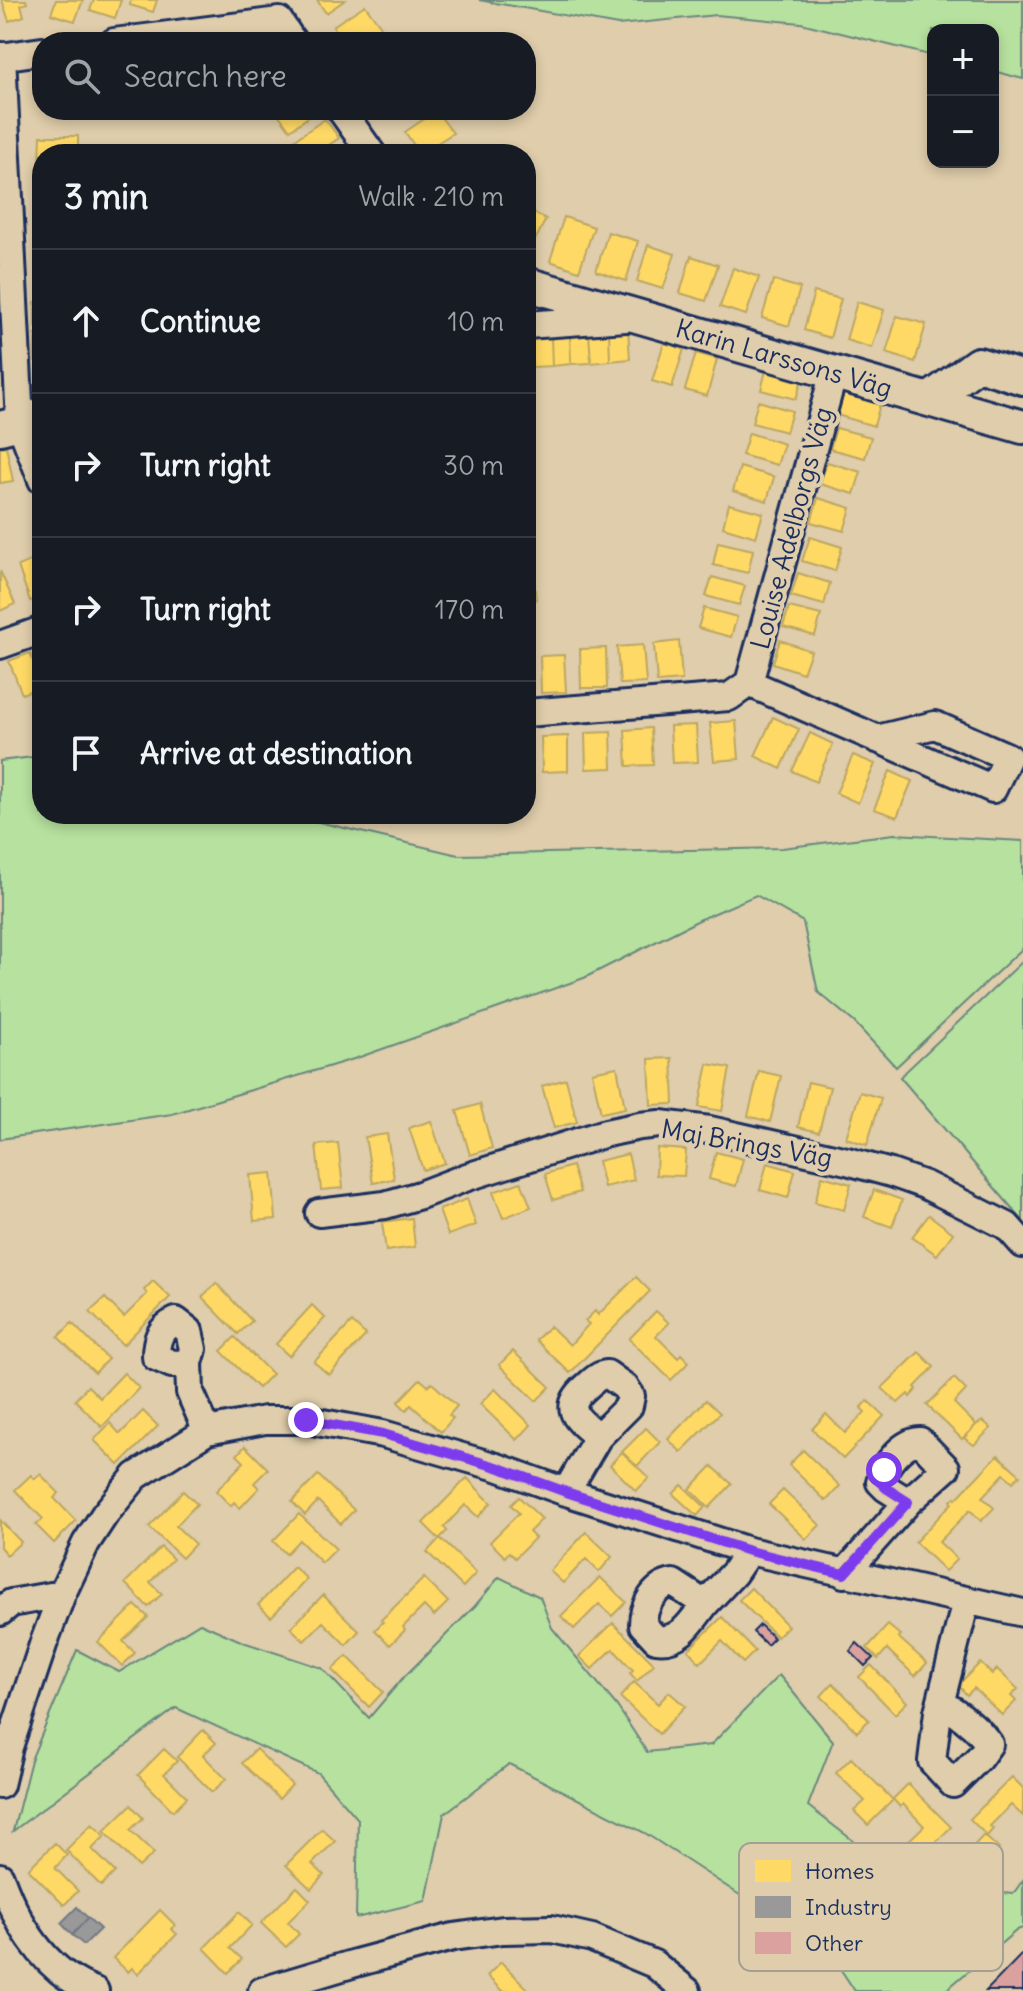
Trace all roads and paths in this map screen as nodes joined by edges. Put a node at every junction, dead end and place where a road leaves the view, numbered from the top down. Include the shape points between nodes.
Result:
1 (193, 32) edge
2 (286, 32) edge
3 (32, 52) edge
4 (1, 56) edge
5 (348, 120) edge
6 (365, 144) edge
7 (536, 287) edge
8 (640, 317) junction
9 (536, 324) edge
10 (834, 372) junction
11 (1023, 378) edge
12 (929, 400) junction
13 (21, 422) edge
14 (1023, 427) edge
15 (32, 452) edge
16 (32, 634) edge
17 (0, 645) edge
18 (749, 683) junction
19 (536, 712) edge
20 (877, 739) dead end
21 (319, 1213) dead end
22 (1023, 1244) edge
23 (189, 1363) dead end
24 (207, 1431) junction
25 (598, 1437) dead end
26 (566, 1492) junction
27 (908, 1502) dead end
28 (749, 1551) junction
29 (844, 1574) junction
30 (62, 1594) junction
31 (966, 1601) junction
32 (705, 1604) dead end
33 (0, 1612) edge
34 (1023, 1613) edge
35 (938, 1712) dead end
36 (0, 1785) edge
37 (0, 1877) edge
38 (87, 1990) edge
39 (262, 1991) edge
40 (687, 1991) edge

1 - 2 street via 279,21
3 - 4 street
4 - 13 street
5 - 6 street
7 - 8 street, Karin Larssons Väg
8 - 9 street, Karin Larssons Väg
8 - 10 street, Karin Larssons Väg
10 - 12 street, Karin Larssons Väg
10 - 18 street, Louise Adelborgs Väg
11 - 12 street, Karin Larssons Väg via 978,364
12 - 14 street, Karin Larssons Väg
13 - 15 street
16 - 17 street
18 - 19 street via 729,697
18 - 20 street
21 - 22 street, Maj Brings Väg via 385,1205 606,1133 660,1124 710,1130 891,1173 1007,1226
23 - 24 street via 190,1392
24 - 26 street via 265,1420 331,1424 383,1434
24 - 30 street via 136,1476 86,1543
25 - 26 street
26 - 28 street
27 - 29 street
28 - 29 street
28 - 32 street
29 - 31 street
30 - 33 street via 11,1603
30 - 36 street
31 - 34 street
31 - 35 street
37 - 38 street via 24,1929 47,1959
39 - 40 street via 453,1937 552,1929 592,1938 654,1964

